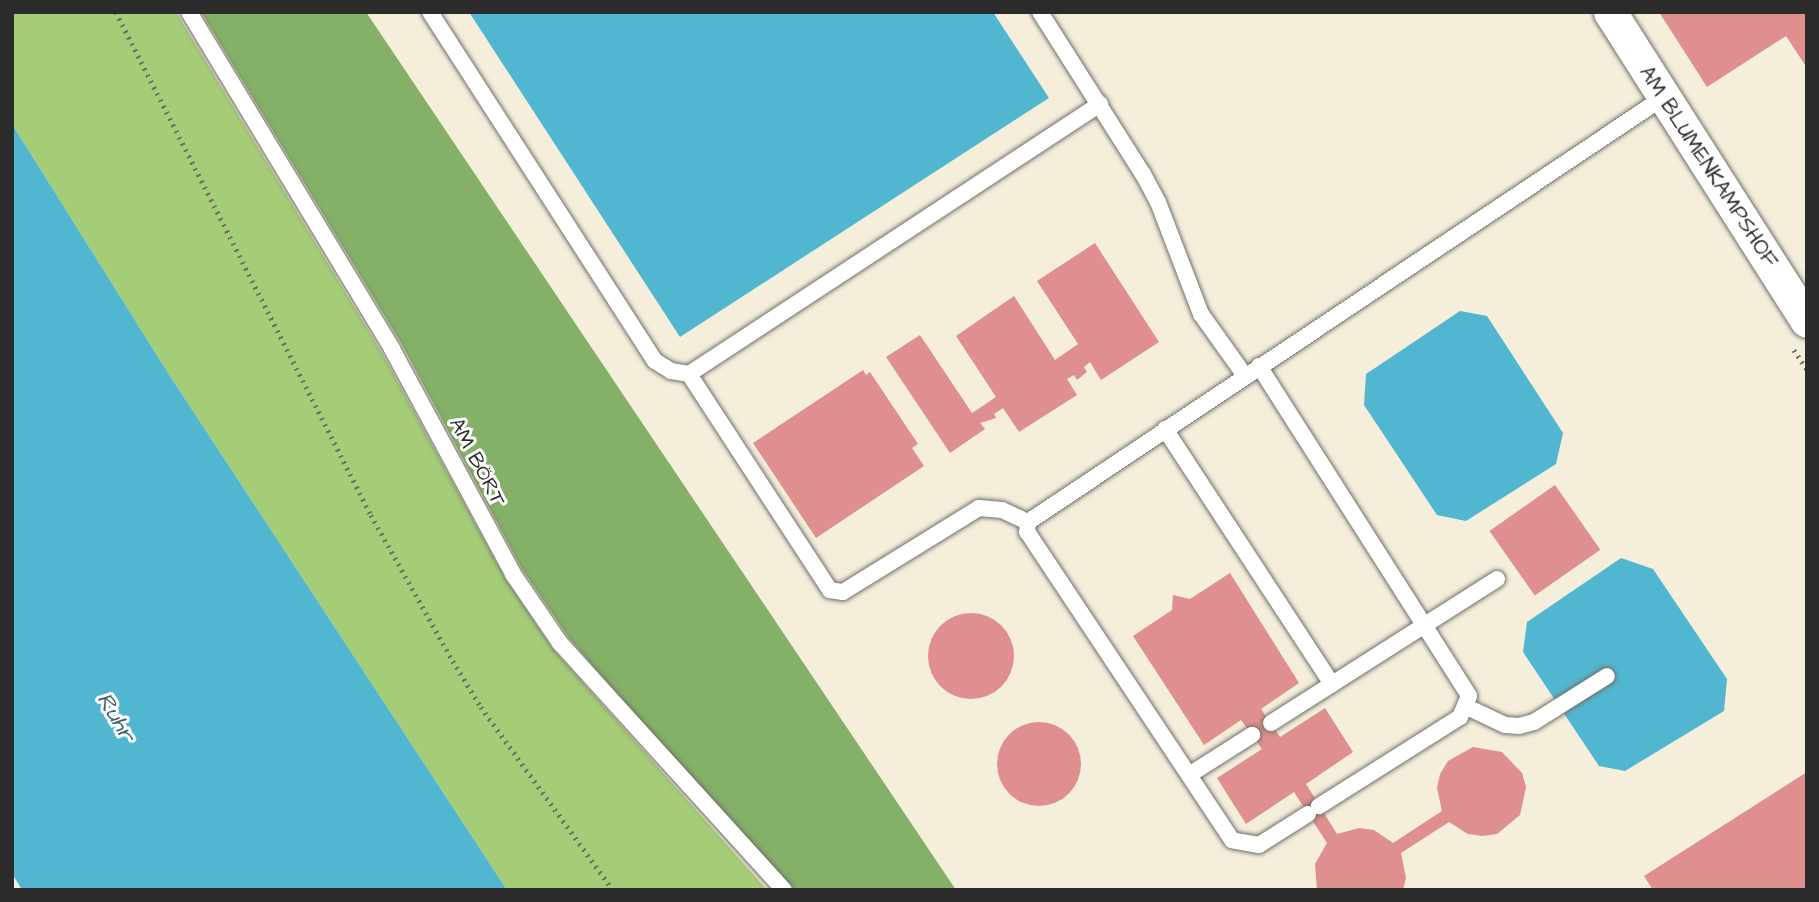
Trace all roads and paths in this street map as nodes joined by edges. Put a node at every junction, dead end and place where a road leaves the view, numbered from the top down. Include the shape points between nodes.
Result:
1 (116, 12) edge
2 (189, 12) edge
3 (430, 12) edge
4 (1040, 12) edge
5 (1610, 12) edge
6 (1664, 97) junction
7 (1100, 104) junction
8 (1807, 321) edge
9 (1259, 366) junction
10 (689, 374) junction
11 (1245, 376) junction
12 (1165, 429) junction
13 (1028, 522) junction
14 (1497, 579) dead end
15 (1424, 626) junction
16 (1607, 676) dead end
17 (1332, 684) junction
18 (1467, 707) junction
19 (1271, 723) dead end
20 (1252, 735) dead end
21 (1189, 775) junction
22 (613, 890) edge
23 (784, 890) edge

1 - 22 path via 365,503 453,661 481,708
2 - 23 lane, AM BÖRT via 392,349 513,573 560,643
3 - 10 lane via 655,361 671,371
4 - 7 lane
5 - 6 street, AM BLUMENKAMPSHOF
6 - 8 street, AM BLUMENKAMPSHOF
6 - 9 lane
7 - 10 lane
7 - 11 lane via 1158,202 1201,314
9 - 11 lane
9 - 15 lane
10 - 13 lane via 830,590 843,592 979,508 1002,510
11 - 12 lane
12 - 13 lane
12 - 17 lane
13 - 21 lane via 1027,532
14 - 15 lane
15 - 17 lane
15 - 18 lane via 1469,696
16 - 18 lane via 1534,722 1519,726 1505,725
17 - 19 lane
18 - 21 lane via 1460,717 1259,845 1232,840
20 - 21 lane

